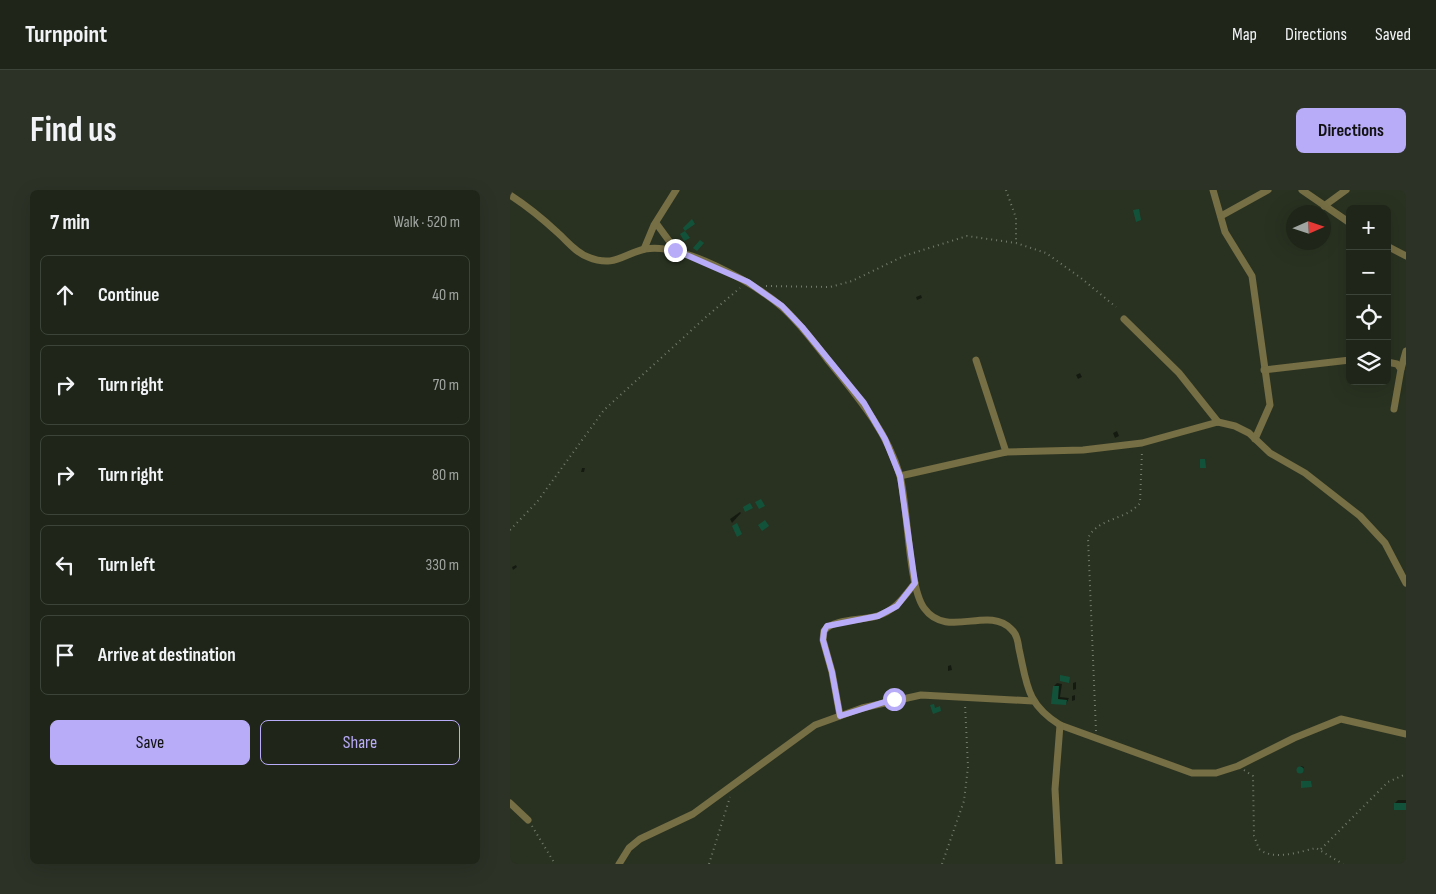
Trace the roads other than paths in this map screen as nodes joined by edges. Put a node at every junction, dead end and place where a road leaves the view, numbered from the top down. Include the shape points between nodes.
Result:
1 (676, 190) edge
2 (1213, 190) edge
3 (1268, 190) edge
4 (1302, 190) edge
5 (1346, 190) edge
6 (510, 195) edge
7 (1323, 205) edge
8 (1325, 205) edge
9 (1331, 211) edge
10 (1221, 216) junction
11 (1346, 220) edge
12 (656, 222) junction
13 (1391, 248) edge
14 (644, 249) junction
15 (675, 250) junction
16 (1406, 256) edge
17 (1124, 319) dead end
18 (1406, 351) edge
19 (976, 360) dead end
20 (1346, 360) edge
21 (1391, 363) edge
22 (1401, 368) junction
23 (1264, 370) junction
24 (1394, 409) dead end
25 (1218, 422) junction
26 (1255, 439) junction
27 (1006, 452) junction
28 (900, 476) junction
29 (915, 583) junction
30 (1406, 583) edge
31 (1033, 701) junction
32 (840, 716) junction
33 (1060, 725) junction
34 (1406, 734) edge
35 (510, 803) edge
36 (528, 820) road end
37 (619, 864) edge
38 (1059, 864) edge

1 - 12 street
2 - 10 street
3 - 10 street
4 - 7 street
5 - 8 street
6 - 14 street via 573,249 587,257 605,262 626,258
9 - 11 street
10 - 23 street via 1225,232 1252,276
12 - 14 street
12 - 15 street
13 - 16 street
14 - 15 street
15 - 28 street via 751,284 782,306 864,403 885,439
17 - 25 street via 1179,373
18 - 22 street
19 - 27 street
20 - 23 street
21 - 22 street
22 - 24 street
23 - 26 street via 1270,405
25 - 26 street via 1235,426
25 - 27 street via 1142,443 1083,450
26 - 30 street via 1360,516 1385,543
27 - 28 street
28 - 29 street
29 - 31 street via 922,606 934,619 948,623 986,620 1011,628 1017,638 1025,682
29 - 32 street via 897,606 878,616 832,625 824,631 823,640
31 - 32 street via 921,695 894,699
31 - 33 street via 1046,716
32 - 37 street via 815,725 693,814 640,839 629,848
33 - 34 street via 1192,773 1216,773 1238,766 1341,719
33 - 38 street via 1055,788
35 - 36 street

